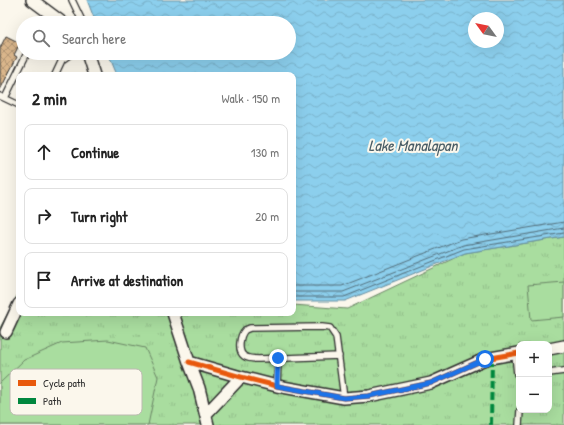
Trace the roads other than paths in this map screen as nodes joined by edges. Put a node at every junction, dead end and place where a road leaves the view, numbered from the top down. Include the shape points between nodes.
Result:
1 (32, 0) edge
2 (72, 0) edge
3 (54, 16) edge
4 (80, 16) edge
5 (23, 60) edge
6 (62, 60) edge
7 (89, 60) edge
8 (16, 72) edge
9 (16, 72) edge
10 (56, 72) edge
11 (93, 72) edge
12 (2, 97) edge
13 (16, 104) edge
14 (16, 310) edge
15 (174, 316) edge
16 (6, 332) dead end
17 (564, 346) edge
18 (552, 348) edge
19 (516, 354) edge
20 (339, 356) junction
21 (278, 358) junction
22 (189, 362) junction
23 (564, 371) edge
24 (552, 373) edge
25 (241, 377) junction
26 (277, 386) junction
27 (344, 398) junction
28 (520, 413) edge
29 (206, 414) junction
30 (208, 425) edge
31 (519, 425) edge

1 - 3 street
2 - 4 lane
5 - 9 lane
6 - 10 lane
7 - 11 street
8 - 12 lane
12 - 13 lane
14 - 16 street
15 - 22 street
17 - 18 street
19 - 27 street via 485,359 431,383 369,396
20 - 21 lane
20 - 21 lane via 336,337 330,328 250,328 242,332 241,354 244,357
20 - 27 lane
21 - 26 lane
22 - 25 street
22 - 29 street
23 - 24 lane
25 - 26 street
25 - 29 street
26 - 27 street
28 - 31 lane
29 - 30 street

